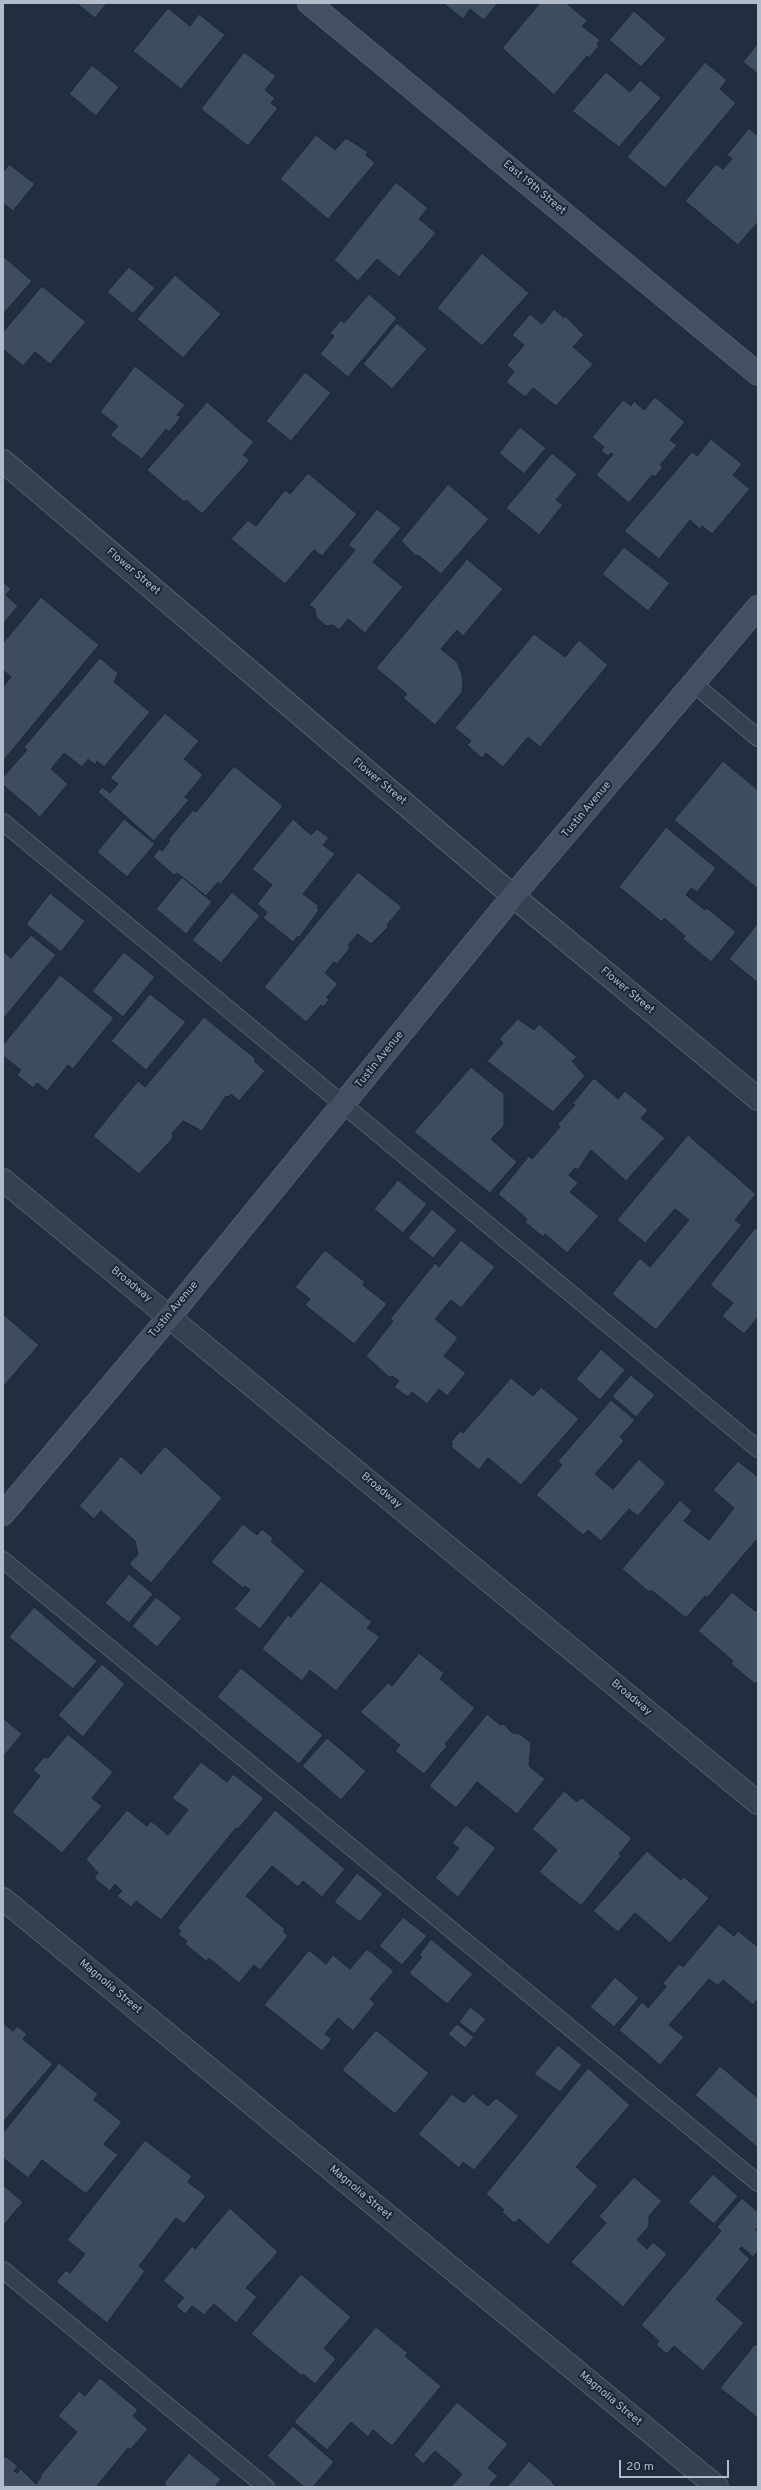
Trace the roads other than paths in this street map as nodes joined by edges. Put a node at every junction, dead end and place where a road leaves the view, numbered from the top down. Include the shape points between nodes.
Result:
1 (310, 3) edge
2 (758, 374) edge
3 (3, 461) edge
4 (758, 608) edge
5 (694, 684) junction
6 (758, 738) edge
7 (3, 822) edge
8 (513, 896) junction
9 (758, 1099) edge
10 (343, 1106) junction
11 (3, 1180) edge
12 (170, 1316) junction
13 (758, 1449) edge
14 (3, 1514) edge
15 (3, 1560) edge
16 (758, 1803) edge
17 (3, 1899) edge
18 (758, 2183) edge
19 (3, 2270) edge
20 (266, 2487) edge
21 (717, 2487) edge

1 - 2 street, East 19th Street
3 - 8 street, Flower Street
4 - 5 street, Tustin Avenue
5 - 6 lane
5 - 8 street, Tustin Avenue
7 - 10 lane
8 - 9 street, Flower Street
8 - 10 street, Tustin Avenue
10 - 12 street, Tustin Avenue
10 - 13 lane
11 - 12 street, Broadway
12 - 14 street, Tustin Avenue
12 - 16 street, Broadway
15 - 18 lane
17 - 21 street, Magnolia Street
19 - 20 lane

